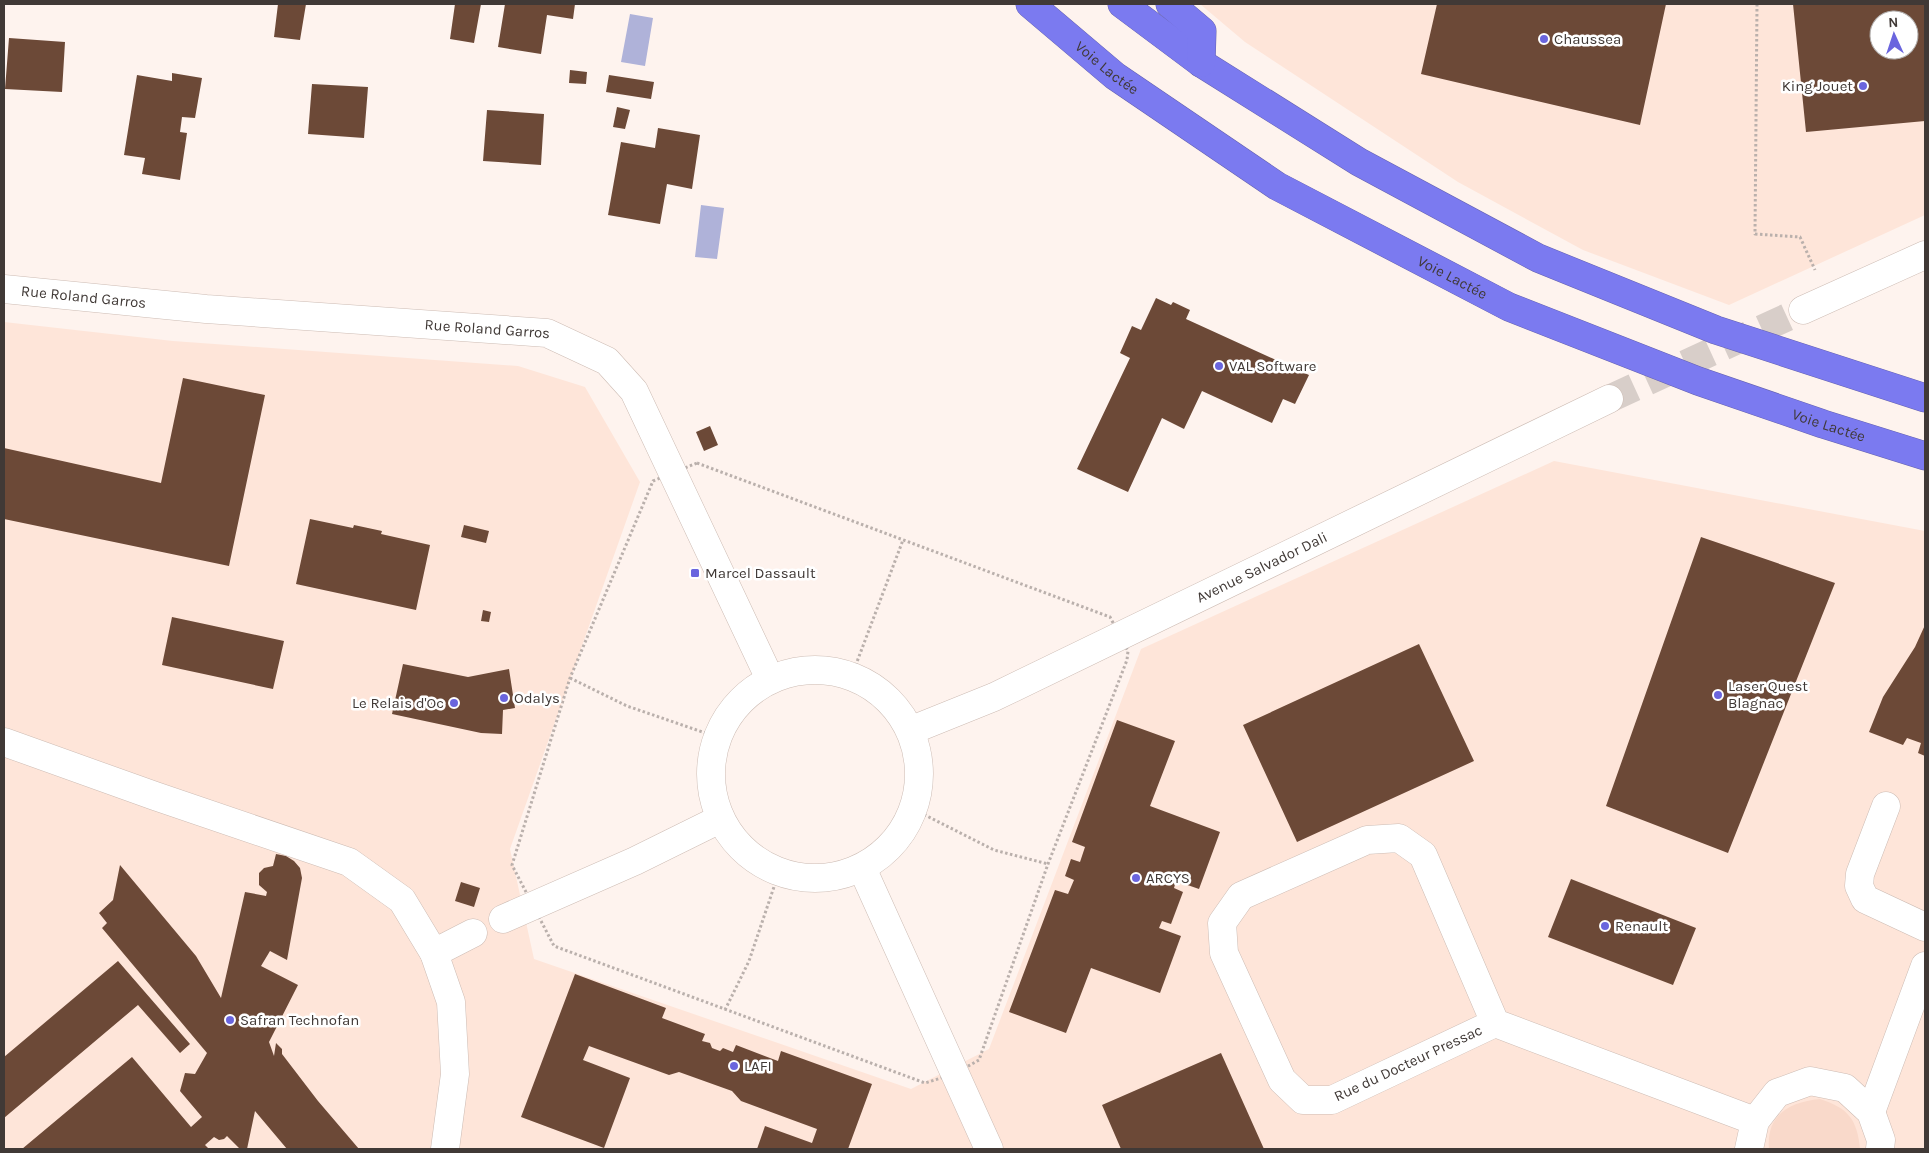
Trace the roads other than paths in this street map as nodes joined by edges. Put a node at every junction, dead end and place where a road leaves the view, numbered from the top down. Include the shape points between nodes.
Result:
1 (1030, 4) edge
2 (1122, 4) edge
3 (1170, 4) edge
4 (1202, 63) junction
5 (1925, 255) edge
6 (4, 289) edge
7 (1803, 310) tunnel mouth
8 (1925, 398) edge
9 (1609, 399) tunnel mouth
10 (1925, 456) edge
11 (770, 679) junction
12 (912, 730) junction
13 (4, 742) edge
14 (1886, 806) dead end
15 (720, 819) junction
16 (862, 868) junction
17 (503, 919) dead end
18 (1925, 927) edge
19 (473, 933) dead end
20 (434, 953) junction
21 (1925, 966) edge
22 (1496, 1022) junction
23 (1871, 1112) junction
24 (1754, 1121) junction
25 (445, 1149) edge
26 (989, 1149) edge
27 (1749, 1149) edge
28 (1880, 1149) edge

1 - 10 highway, Voie Lactée via 1115,76 1277,186 1509,307 1698,381
2 - 4 highway
3 - 4 highway via 1202,31
4 - 8 highway via 1359,162 1538,258 1716,330
5 - 7 street
6 - 11 street, Rue Roland Garros via 206,308 546,333 607,360 634,391
9 - 12 street, Avenue Salvador Dali via 994,697
11 - 12 street via 810,668 852,674 887,697
11 - 15 street via 736,706 717,737 710,764 712,792
12 - 16 street via 921,770 915,810 894,844
13 - 20 street via 349,862 402,900
14 - 18 street via 1860,874 1859,886 1865,899
15 - 16 street via 745,851 779,872 821,879
15 - 17 street via 635,861
16 - 26 street
19 - 20 street
20 - 25 street via 451,1002 455,1074
21 - 23 street
22 - 22 street, Rue du Docteur Pressac via 1423,855 1399,838 1367,840 1241,896 1222,923 1224,953 1282,1080 1303,1100 1332,1100
22 - 24 street, Rue du Docteur Pressac
23 - 24 street via 1845,1088 1810,1082 1777,1093
23 - 28 street via 1881,1140
24 - 27 street

